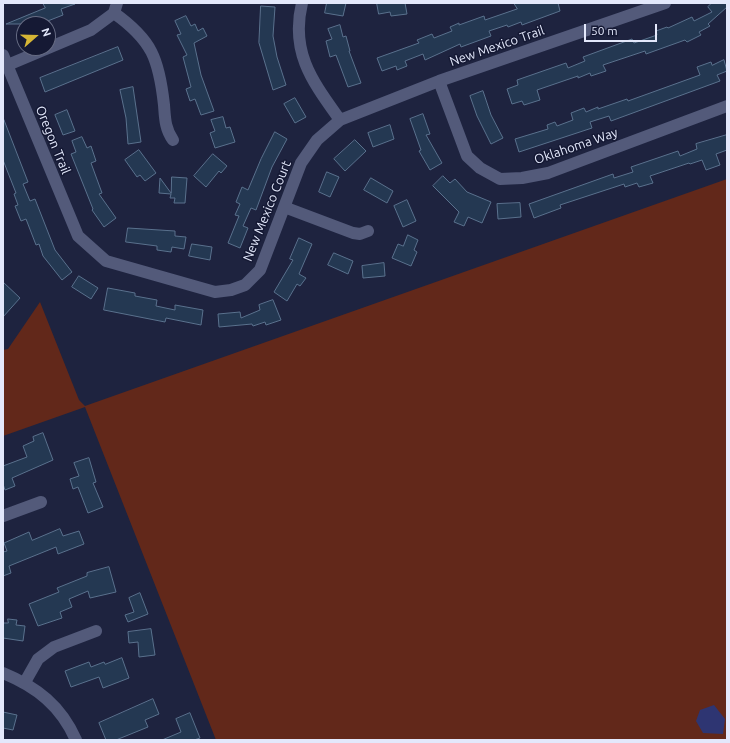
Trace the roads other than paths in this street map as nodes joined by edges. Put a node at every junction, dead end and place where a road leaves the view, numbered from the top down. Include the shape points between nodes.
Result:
1 (302, 3) edge
2 (665, 3) edge
3 (116, 8) edge
4 (4, 62) edge
5 (439, 82) junction
6 (727, 106) edge
7 (340, 120) junction
8 (173, 140) dead end
9 (284, 207) junction
10 (368, 231) dead end
11 (78, 236) joint
12 (41, 502) dead end
13 (3, 516) edge
14 (96, 631) dead end
15 (3, 673) edge
16 (25, 682) junction
17 (76, 740) edge

1 - 7 street via 299,33 302,56 311,78
2 - 5 street, New Mexico Trail
3 - 4 street via 91,30
3 - 8 street via 153,51 161,76 167,132
4 - 11 street, Oregon Trail
5 - 6 street, Oklahoma Way via 467,156 480,168 500,179 548,173
5 - 7 street, New Mexico Trail
7 - 9 street, New Mexico Court via 317,140 301,163
9 - 10 street via 353,233
9 - 11 street, New Mexico Court via 260,270 245,285 231,290 215,292 106,261
12 - 13 street
14 - 16 street via 54,647 38,659
15 - 16 street
16 - 17 street via 53,704

